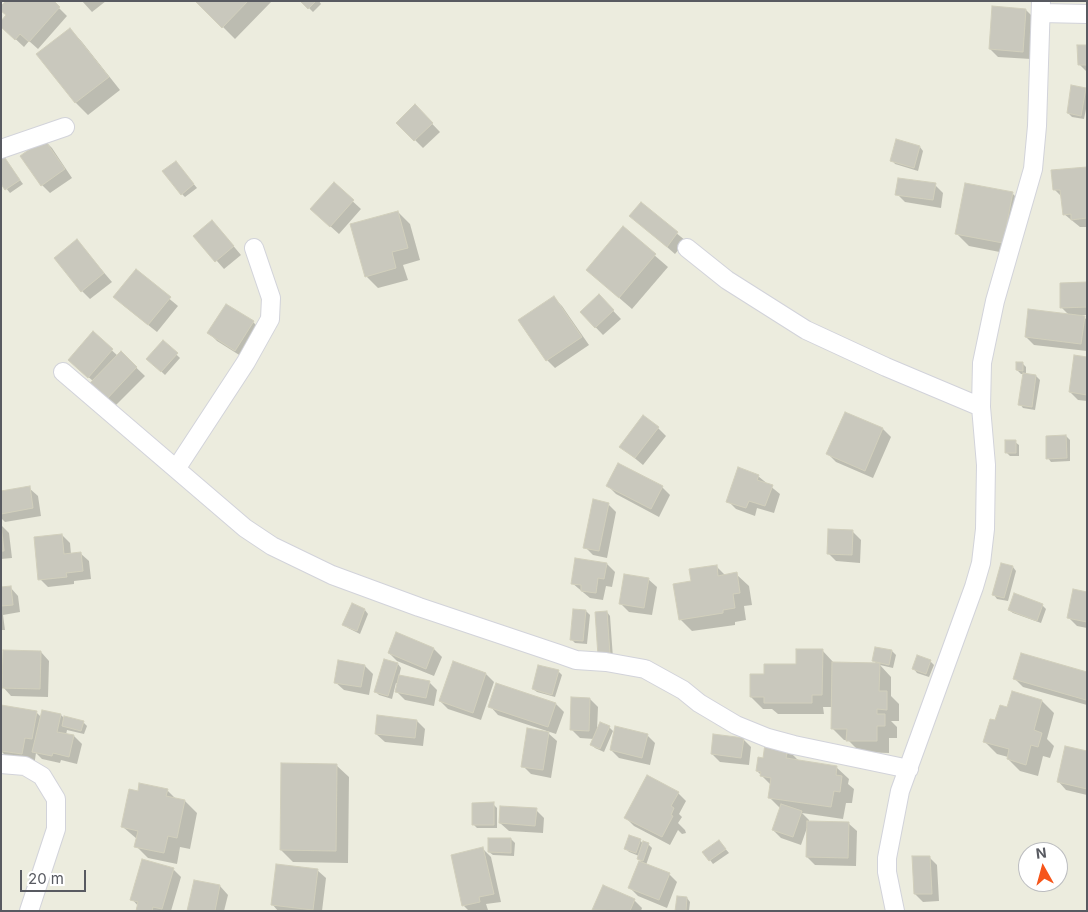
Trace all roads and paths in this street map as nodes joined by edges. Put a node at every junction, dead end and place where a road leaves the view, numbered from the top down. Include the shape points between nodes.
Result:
1 (1041, 7) edge
2 (1087, 14) edge
3 (65, 127) dead end
4 (1, 149) edge
5 (254, 248) dead end
6 (687, 248) dead end
7 (63, 372) dead end
8 (982, 407) junction
9 (176, 469) junction
10 (1, 764) edge
11 (908, 769) junction
12 (29, 911) edge
13 (895, 911) edge

1 - 2 street
1 - 8 street via 1033,169 982,364
3 - 4 street
5 - 9 street via 271,298 270,318 246,362
6 - 8 street via 727,280 806,330
7 - 9 street
8 - 11 street via 986,464 981,563
9 - 11 street via 245,528 272,546 332,576 576,660 645,669 736,725 768,738
10 - 12 street via 25,766 42,776 56,800 56,829
11 - 13 street via 900,791 887,858

